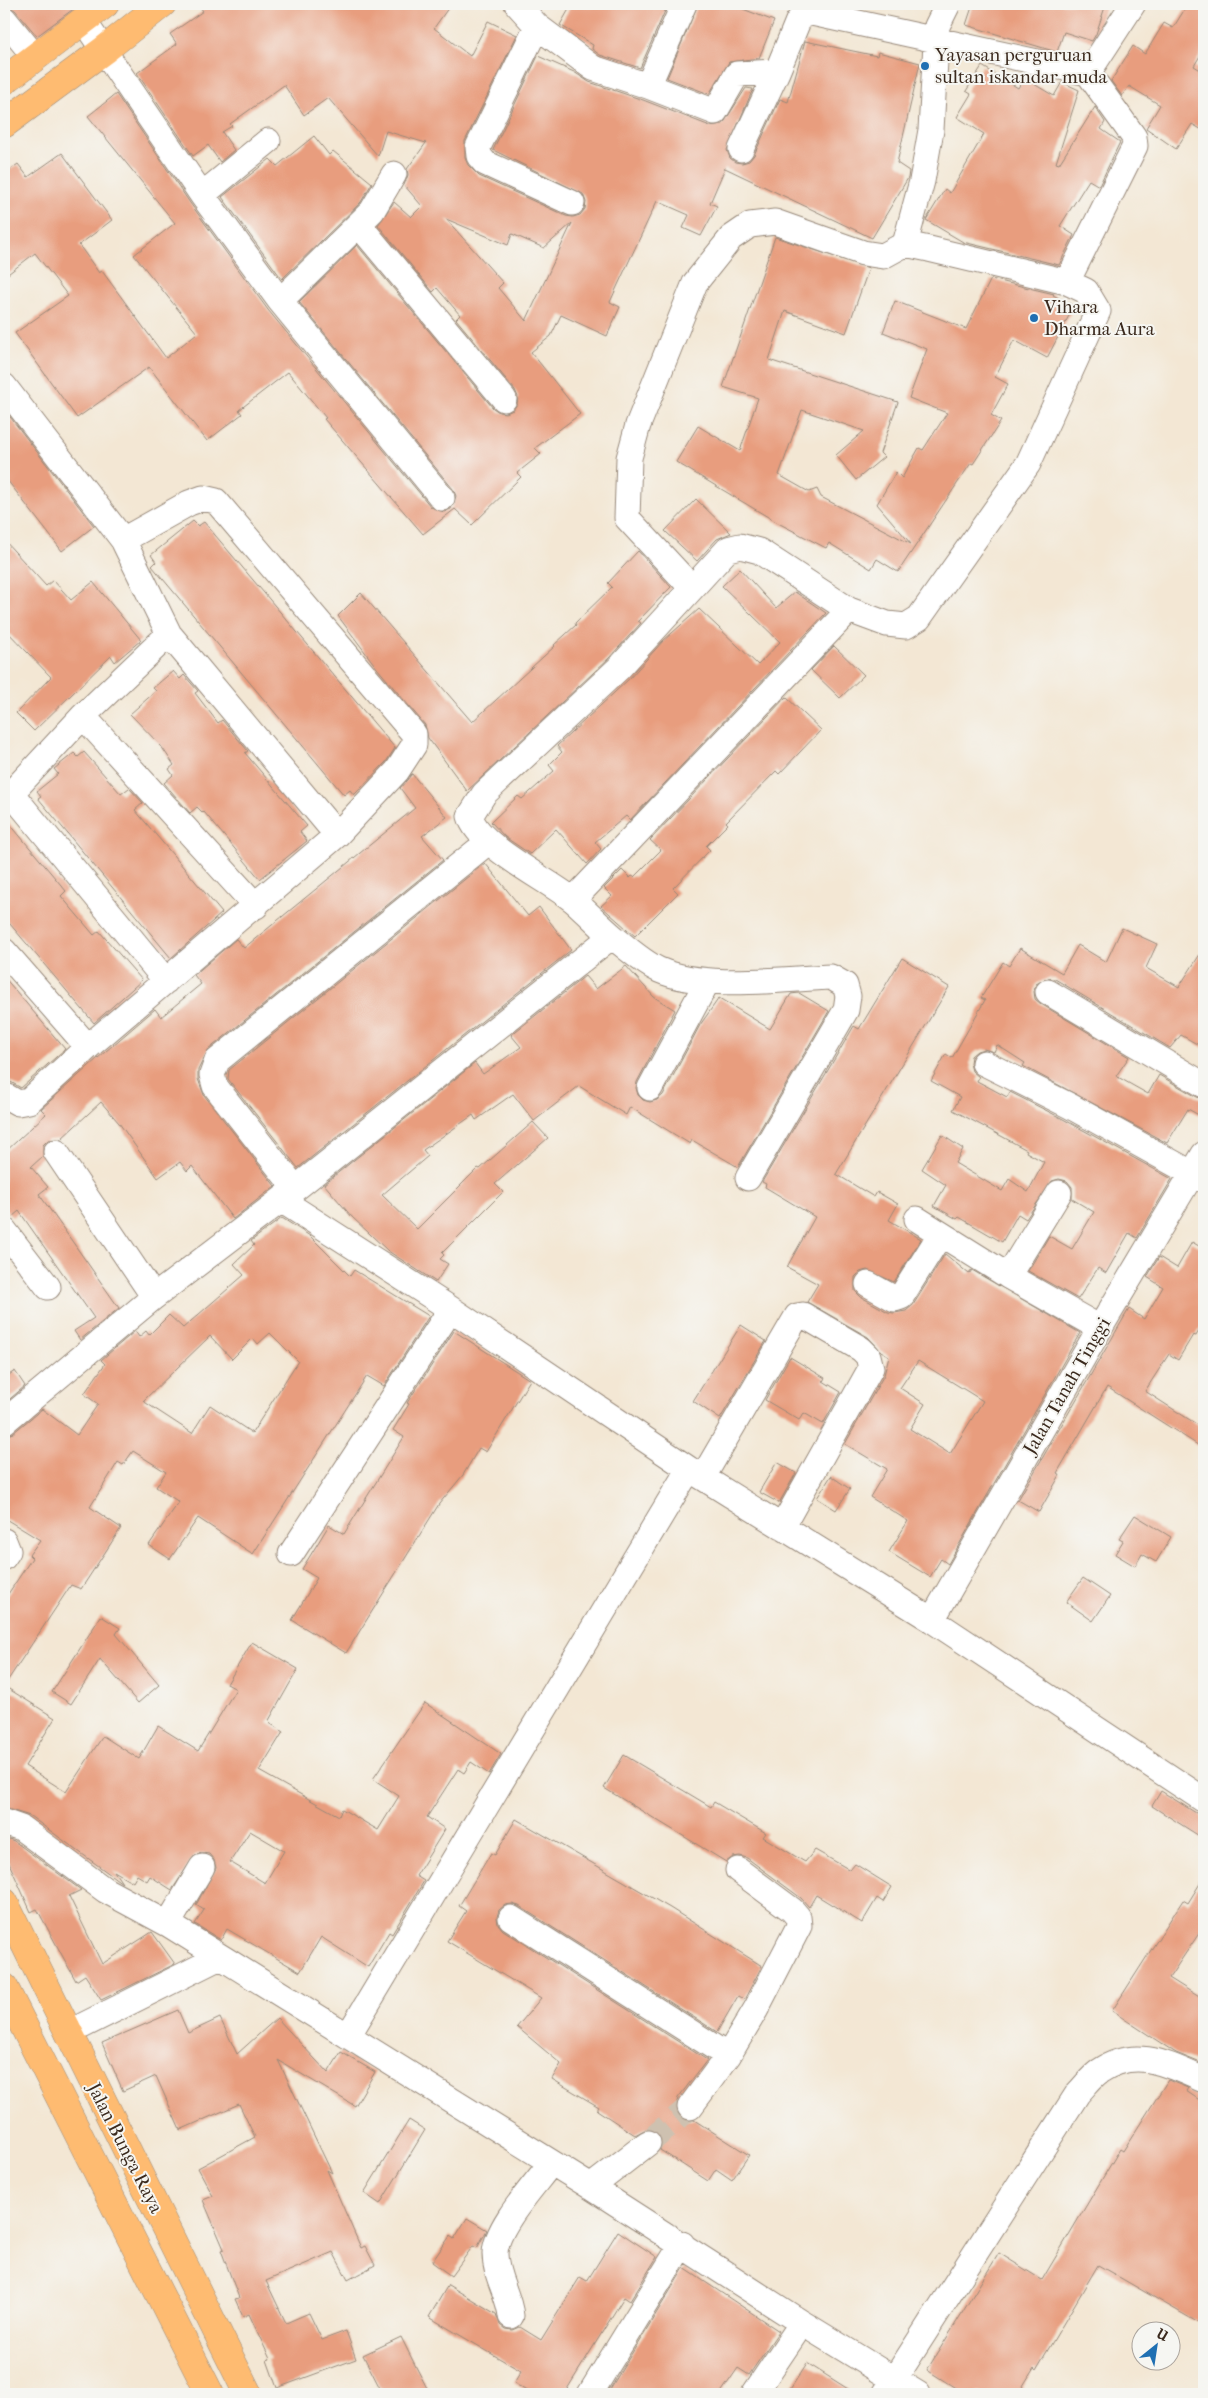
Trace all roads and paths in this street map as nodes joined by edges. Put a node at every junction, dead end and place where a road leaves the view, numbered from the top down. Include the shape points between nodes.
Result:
1 (105, 4) edge
2 (162, 4) edge
3 (517, 4) edge
4 (684, 4) edge
5 (948, 4) edge
6 (1133, 4) edge
7 (4, 20) edge
8 (83, 20) junction
9 (537, 26) junction
10 (937, 38) junction
11 (104, 50) junction
12 (35, 58) junction
13 (777, 72) junction
14 (1088, 73) junction
15 (4, 82) edge
16 (648, 86) junction
17 (4, 124) edge
18 (268, 141) dead end
19 (741, 148) dead end
20 (394, 174) dead end
21 (202, 194) junction
22 (572, 203) dead end
23 (359, 225) junction
24 (906, 244) junction
25 (1067, 282) junction
26 (280, 300) junction
27 (4, 386) edge
28 (504, 399) dead end
29 (442, 498) dead end
30 (123, 540) junction
31 (692, 588) junction
32 (850, 610) junction
33 (169, 634) junction
34 (84, 716) junction
35 (8, 797) edge
36 (337, 835) junction
37 (488, 842) junction
38 (572, 900) junction
39 (256, 906) junction
40 (612, 936) junction
41 (4, 950) edge
42 (166, 981) junction
43 (707, 982) junction
44 (1048, 992) dead end
45 (88, 1047) junction
46 (984, 1063) dead end
47 (1204, 1084) edge
48 (650, 1088) dead end
49 (4, 1095) edge
50 (56, 1152) dead end
51 (1200, 1170) edge
52 (748, 1178) dead end
53 (1059, 1193) dead end
54 (288, 1194) junction
55 (916, 1219) dead end
56 (4, 1230) edge
57 (940, 1234) junction
58 (1008, 1276) junction
59 (868, 1284) dead end
60 (48, 1288) dead end
61 (154, 1297) junction
62 (451, 1310) junction
63 (1100, 1328) junction
64 (4, 1422) edge
65 (696, 1473) junction
66 (782, 1527) junction
67 (4, 1541) edge
68 (292, 1554) dead end
69 (4, 1557) edge
70 (932, 1620) junction
71 (1204, 1800) edge
72 (4, 1822) edge
73 (202, 1867) dead end
74 (738, 1870) dead end
75 (7, 1918) edge
76 (511, 1918) dead end
77 (168, 1924) junction
78 (220, 1957) junction
79 (4, 1987) edge
80 (68, 2033) junction
81 (348, 2036) junction
82 (728, 2056) junction
83 (1204, 2079) edge
84 (690, 2107) tunnel mouth
85 (648, 2143) tunnel mouth
86 (551, 2163) junction
87 (592, 2187) junction
88 (682, 2244) junction
89 (202, 2302) junction
90 (511, 2316) dead end
91 (171, 2317) junction
92 (802, 2323) junction
93 (890, 2387) edge
94 (210, 2394) edge
95 (248, 2394) edge
96 (590, 2394) edge
97 (754, 2394) edge
98 (918, 2394) edge

1 - 8 main road
2 - 11 main road
3 - 9 street
4 - 16 street
5 - 10 street via 937,26
6 - 14 street
7 - 12 street
8 - 11 street
8 - 12 main road
9 - 16 street via 593,68
9 - 22 street via 478,147 479,156 485,163
10 - 13 street via 812,13 798,21
10 - 14 street
10 - 24 street via 931,130
11 - 17 main road
11 - 21 street
12 - 15 main road
13 - 16 street via 737,74 715,112
13 - 19 street
14 - 25 street via 1134,137 1135,146
18 - 21 street
20 - 23 street via 372,211
21 - 26 street
23 - 26 street
23 - 28 street
24 - 25 street
24 - 31 street via 884,256 775,222 750,225 731,238 695,283 638,425 629,458 626,518
25 - 32 street via 1086,291 1098,310 1028,464 919,618 906,626 887,624
26 - 29 street
27 - 30 street
30 - 33 street
30 - 36 street via 189,503 203,498 216,501 414,734 414,745 397,771
31 - 32 street via 728,549 740,546 759,552
31 - 37 street via 619,668 484,794 470,816 471,822
32 - 38 street
33 - 34 street
33 - 36 street
34 - 35 street
34 - 39 street
35 - 42 street
36 - 39 street
37 - 38 street
37 - 54 street via 217,1061 212,1075 215,1086
38 - 40 street
39 - 42 street
40 - 43 street via 659,970
40 - 54 street
41 - 45 street
42 - 45 street
43 - 48 street
43 - 52 street via 831,977 845,985 848,996 846,1010
44 - 47 street
45 - 49 street via 29,1101 18,1103
46 - 51 street
50 - 61 street
51 - 63 street, Jalan Tanah Tinggi
53 - 58 street
54 - 61 street
54 - 62 street
55 - 57 street
56 - 60 street
57 - 58 street
57 - 59 street via 901,1297 895,1299
58 - 63 street
61 - 64 street
62 - 65 street
62 - 68 street
63 - 70 street, Jalan Tanah Tinggi
65 - 66 street
65 - 66 street via 797,1316 803,1315 861,1349 868,1356 871,1368
65 - 81 street
66 - 70 street
67 - 69 street via 8,1551
70 - 71 street
72 - 77 street via 21,1828 105,1890
73 - 77 street
74 - 82 street via 792,1910 798,1917 799,1926
75 - 80 main road, Jalan Bunga Raya
76 - 82 street
77 - 78 street
78 - 80 street
78 - 81 street
79 - 91 main road, Jalan Bunga Raya
80 - 89 main road, Jalan Bunga Raya
81 - 86 street
82 - 84 street
83 - 93 street via 1157,2061 1134,2057 1099,2071 1078,2093
85 - 87 street
86 - 87 street
86 - 90 street via 504,2227 495,2253
87 - 88 street
88 - 92 street
88 - 96 street
89 - 91 main road
89 - 95 main road, Jalan Bunga Raya
91 - 94 main road, Jalan Bunga Raya
92 - 93 street
92 - 97 street
93 - 98 street

